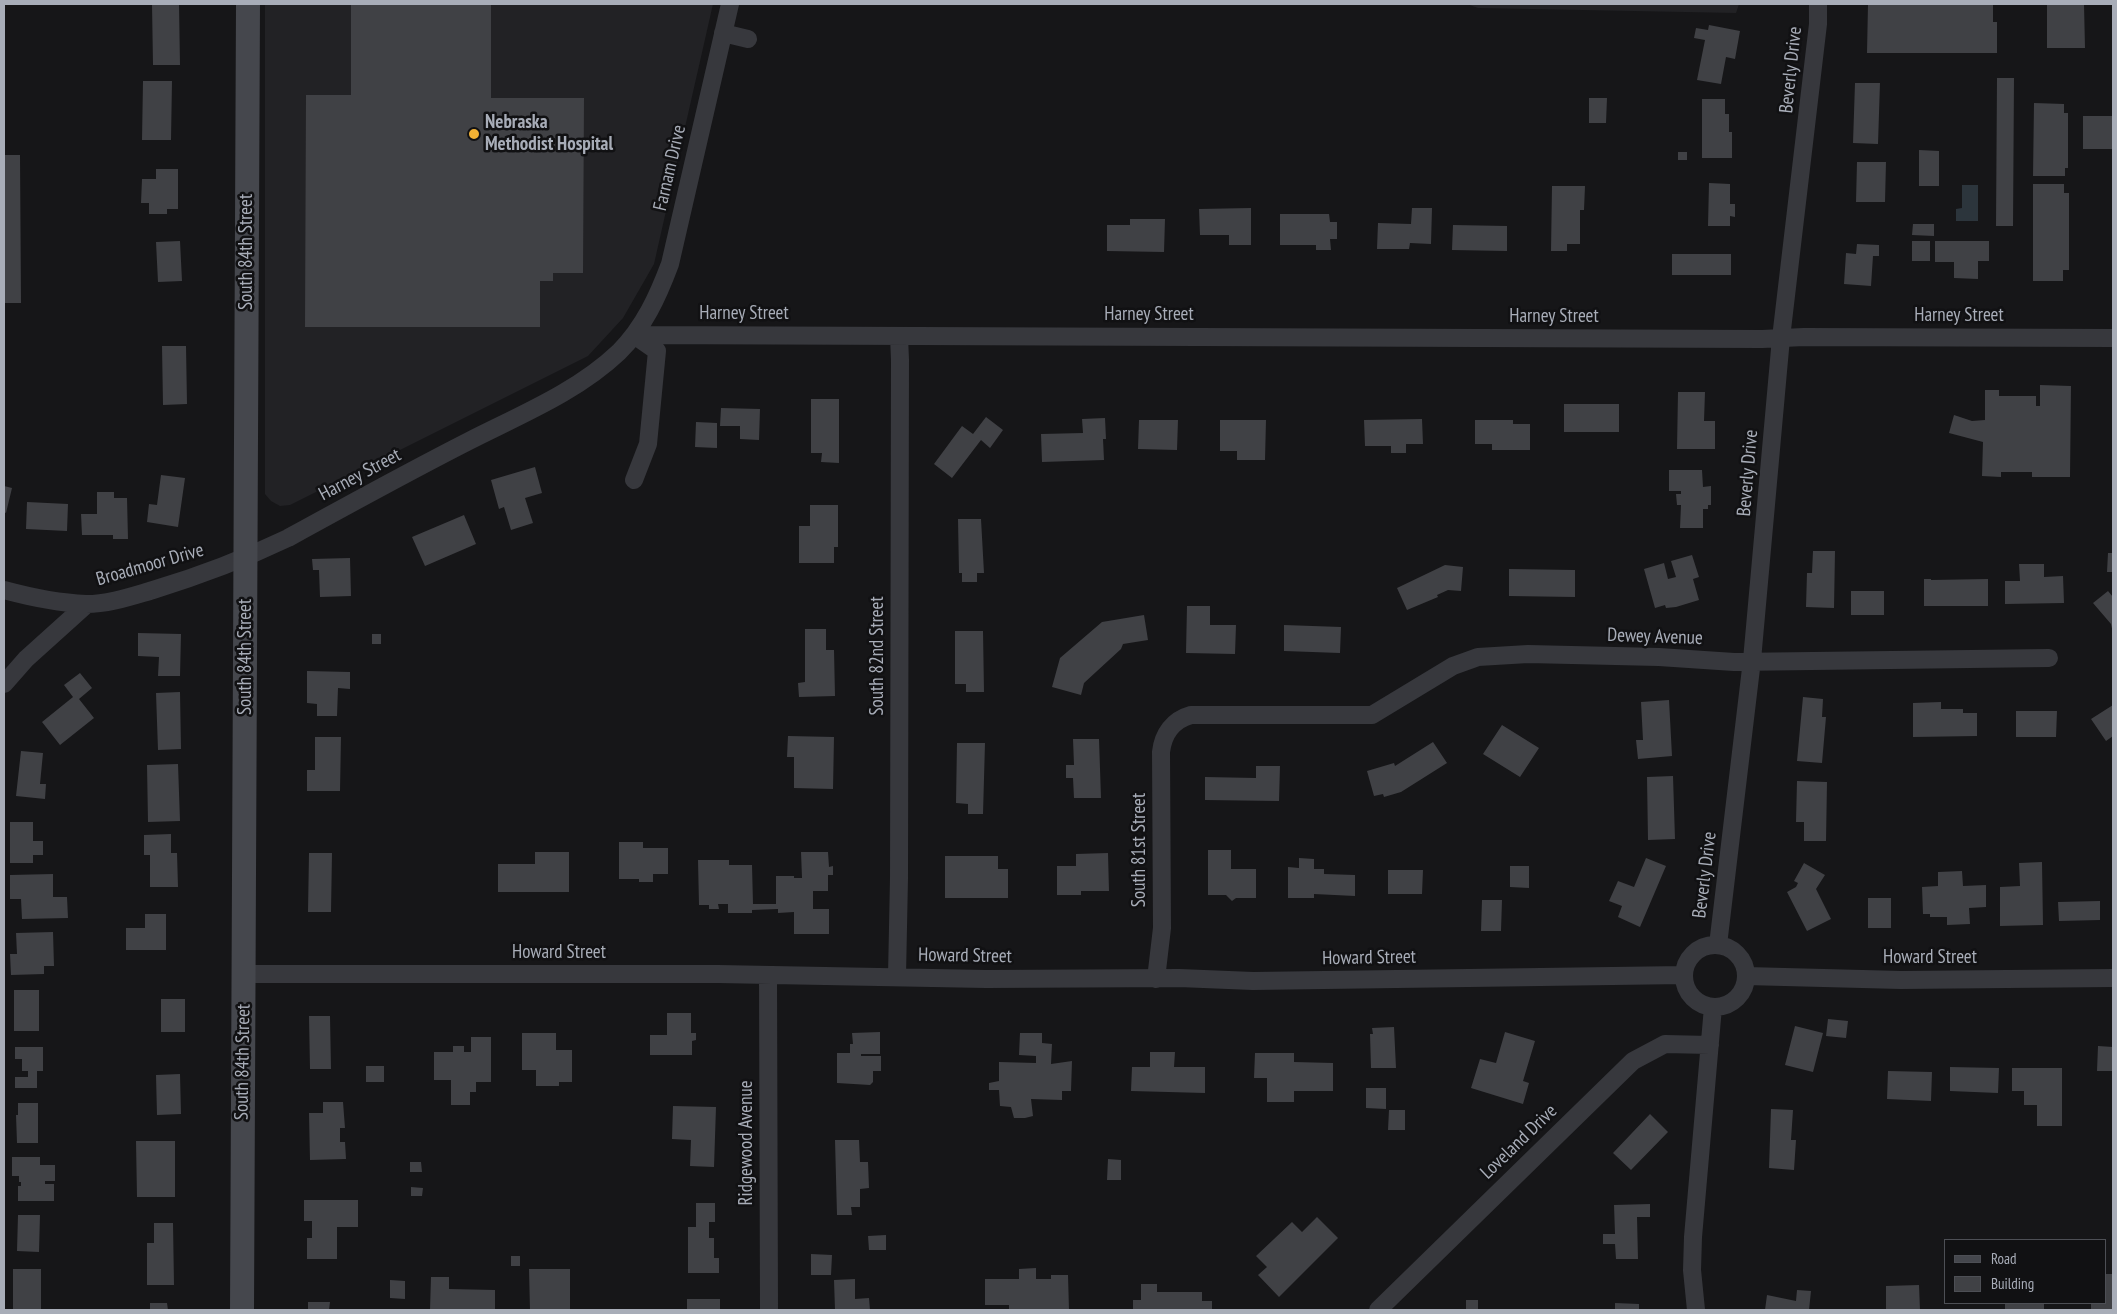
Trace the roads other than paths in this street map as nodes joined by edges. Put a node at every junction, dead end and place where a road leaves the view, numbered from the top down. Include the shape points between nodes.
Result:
1 (248, 4) edge
2 (730, 4) edge
3 (1818, 4) edge
4 (723, 33) junction
5 (748, 39) dead end
6 (634, 335) junction
7 (899, 336) junction
8 (1781, 338) junction
9 (2113, 338) edge
10 (634, 480) dead end
11 (246, 556) junction
12 (4, 590) edge
13 (87, 604) junction
14 (2049, 658) dead end
15 (1752, 660) junction
16 (4, 684) edge
17 (1174, 724) joint
18 (1718, 946) junction
19 (244, 974) junction
20 (1684, 975) junction
21 (768, 976) junction
22 (897, 976) junction
23 (1746, 976) junction
24 (2113, 978) edge
25 (1156, 979) junction
26 (1713, 1007) junction
27 (1710, 1045) junction
28 (242, 1310) edge
29 (769, 1310) edge
30 (1378, 1310) edge
31 (1696, 1310) edge

1 - 11 main road, South 84th Street
2 - 4 street, Farnam Drive
3 - 8 street, Beverly Drive
4 - 5 street
4 - 6 street, Farnam Drive via 670,264 656,300
6 - 7 street, Harney Street
6 - 10 street via 657,351 648,444
6 - 11 street, Harney Street via 588,377 566,390 288,538
7 - 8 street, Harney Street
7 - 22 street, South 82nd Street
8 - 9 street, Harney Street
8 - 15 street, Beverly Drive
11 - 13 street, Broadmoor Drive via 129,597
11 - 19 main road, South 84th Street
12 - 13 street, Broadmoor Drive
13 - 16 street via 26,659
14 - 15 street, Dewey Avenue
15 - 17 street, Dewey Avenue via 1528,654 1478,657 1452,666 1372,715 1191,715
15 - 18 street, Beverly Drive
17 - 25 street, South 81st Street via 1165,734 1161,752 1162,928
18 - 20 street via 1698,950 1691,956
18 - 23 street via 1735,952
19 - 21 street, Howard Street
19 - 28 main road, South 84th Street
20 - 25 street, Howard Street via 1253,981
20 - 26 street via 1689,993 1695,1000
21 - 22 street, Howard Street
21 - 29 street, Ridgewood Avenue
22 - 25 street, Howard Street
23 - 24 street, Howard Street via 1901,980
23 - 26 street via 1744,986 1732,1002
26 - 27 street
27 - 30 street, Loveland Drive via 1665,1044 1633,1061
27 - 31 street via 1693,1237

